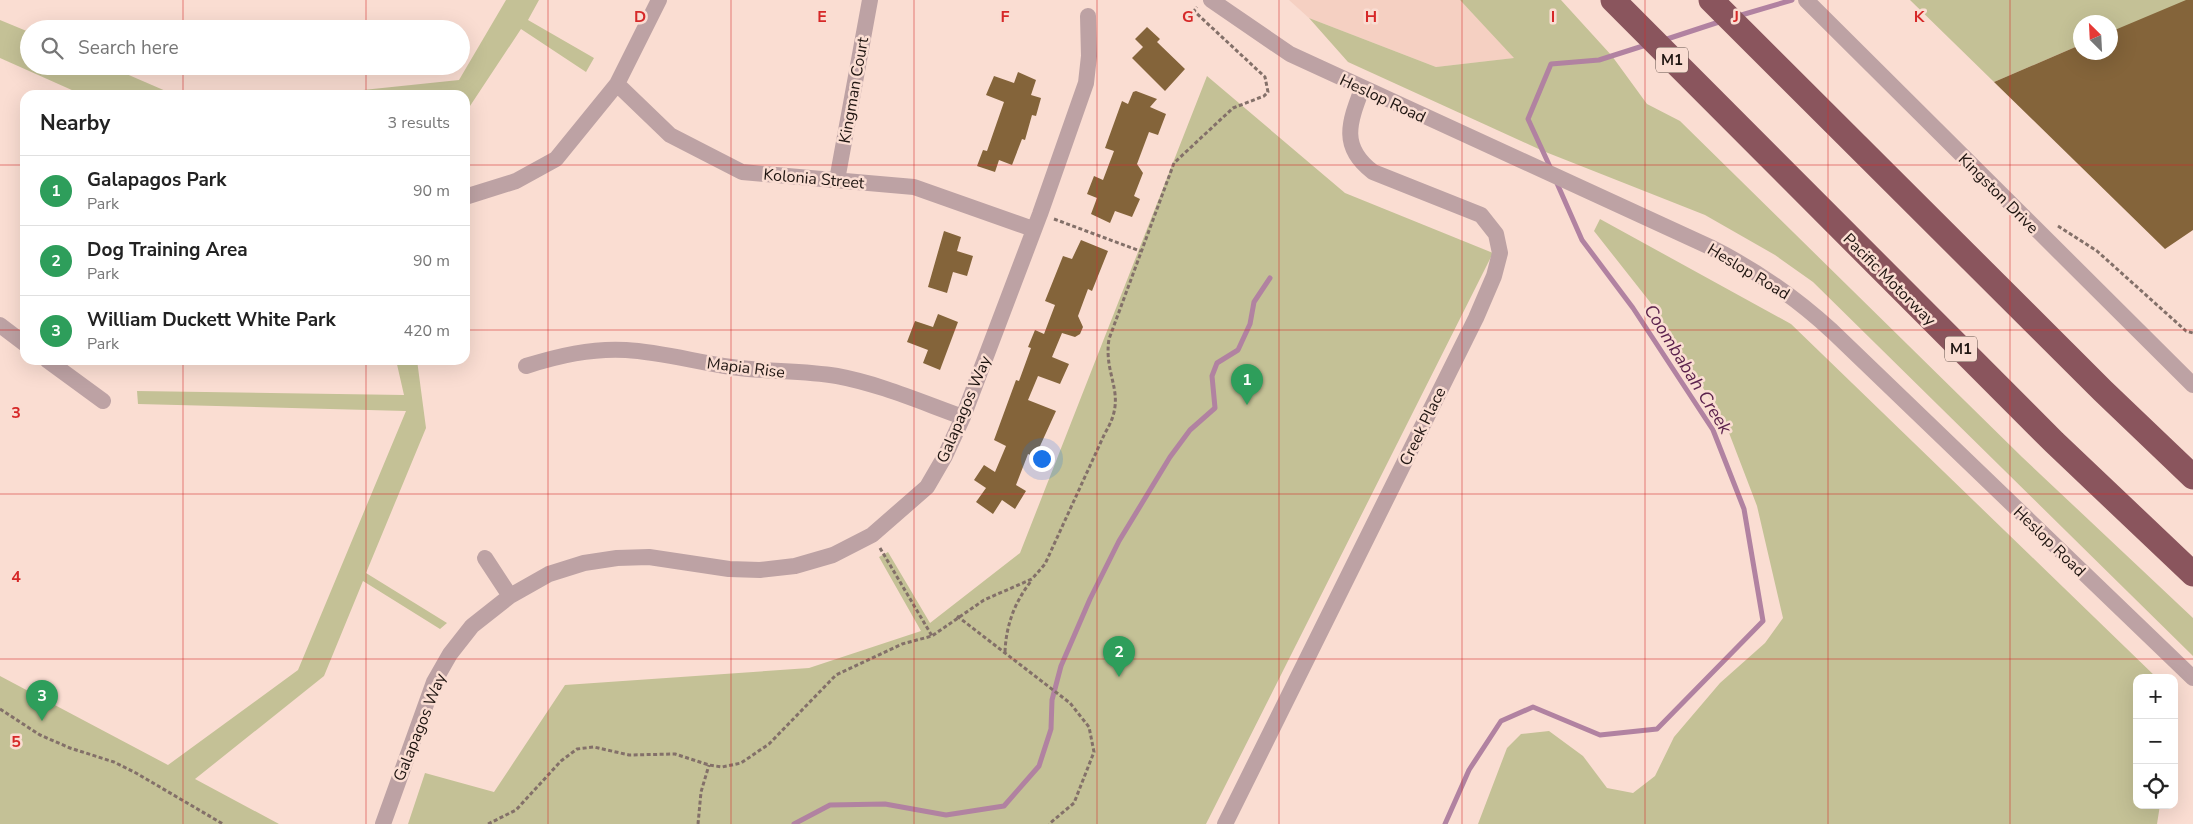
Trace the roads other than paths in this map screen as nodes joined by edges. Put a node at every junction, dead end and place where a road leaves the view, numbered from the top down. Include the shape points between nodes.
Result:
1 (659, 0) edge
2 (870, 0) edge
3 (1211, 0) edge
4 (1613, 0) edge
5 (1711, 0) edge
6 (1806, 0) edge
7 (1088, 16) dead end
8 (617, 84) junction
9 (1362, 89) junction
10 (837, 180) junction
11 (470, 195) edge
12 (1037, 221) junction
13 (0, 326) edge
14 (20, 340) edge
15 (54, 365) edge
16 (526, 366) dead end
17 (2193, 385) edge
18 (102, 401) dead end
19 (962, 417) junction
20 (2193, 477) edge
21 (485, 558) dead end
22 (2193, 574) edge
23 (510, 596) junction
24 (2193, 678) edge
25 (383, 824) edge
26 (1225, 824) edge

1 - 8 street
2 - 10 street, Kingman Court
3 - 9 street, Heslop Road via 1290,54
4 - 22 highway, Pacific Motorway / M1 via 2054,442
5 - 20 highway
6 - 17 street, Kingston Drive
7 - 12 street, Galapagos Way via 1086,83
8 - 10 street, Kolonia Street via 670,135 742,172
8 - 11 street via 556,159 516,181
9 - 24 street, Heslop Road via 1744,264 1791,295
9 - 26 street, Creek Place via 1349,135 1361,163 1373,172 1481,215 1496,234 1500,253 1476,318
10 - 12 street, Kolonia Street via 914,187
12 - 19 street, Galapagos Way
13 - 14 street
15 - 18 street
16 - 19 street, Mapia Rise via 598,350 626,350 755,370 863,381
19 - 23 street, Galapagos Way via 927,487 872,535 832,555 795,566 760,570 729,569 649,557 617,558 584,563 549,574
21 - 23 street
23 - 25 street, Galapagos Way via 472,626 434,682

